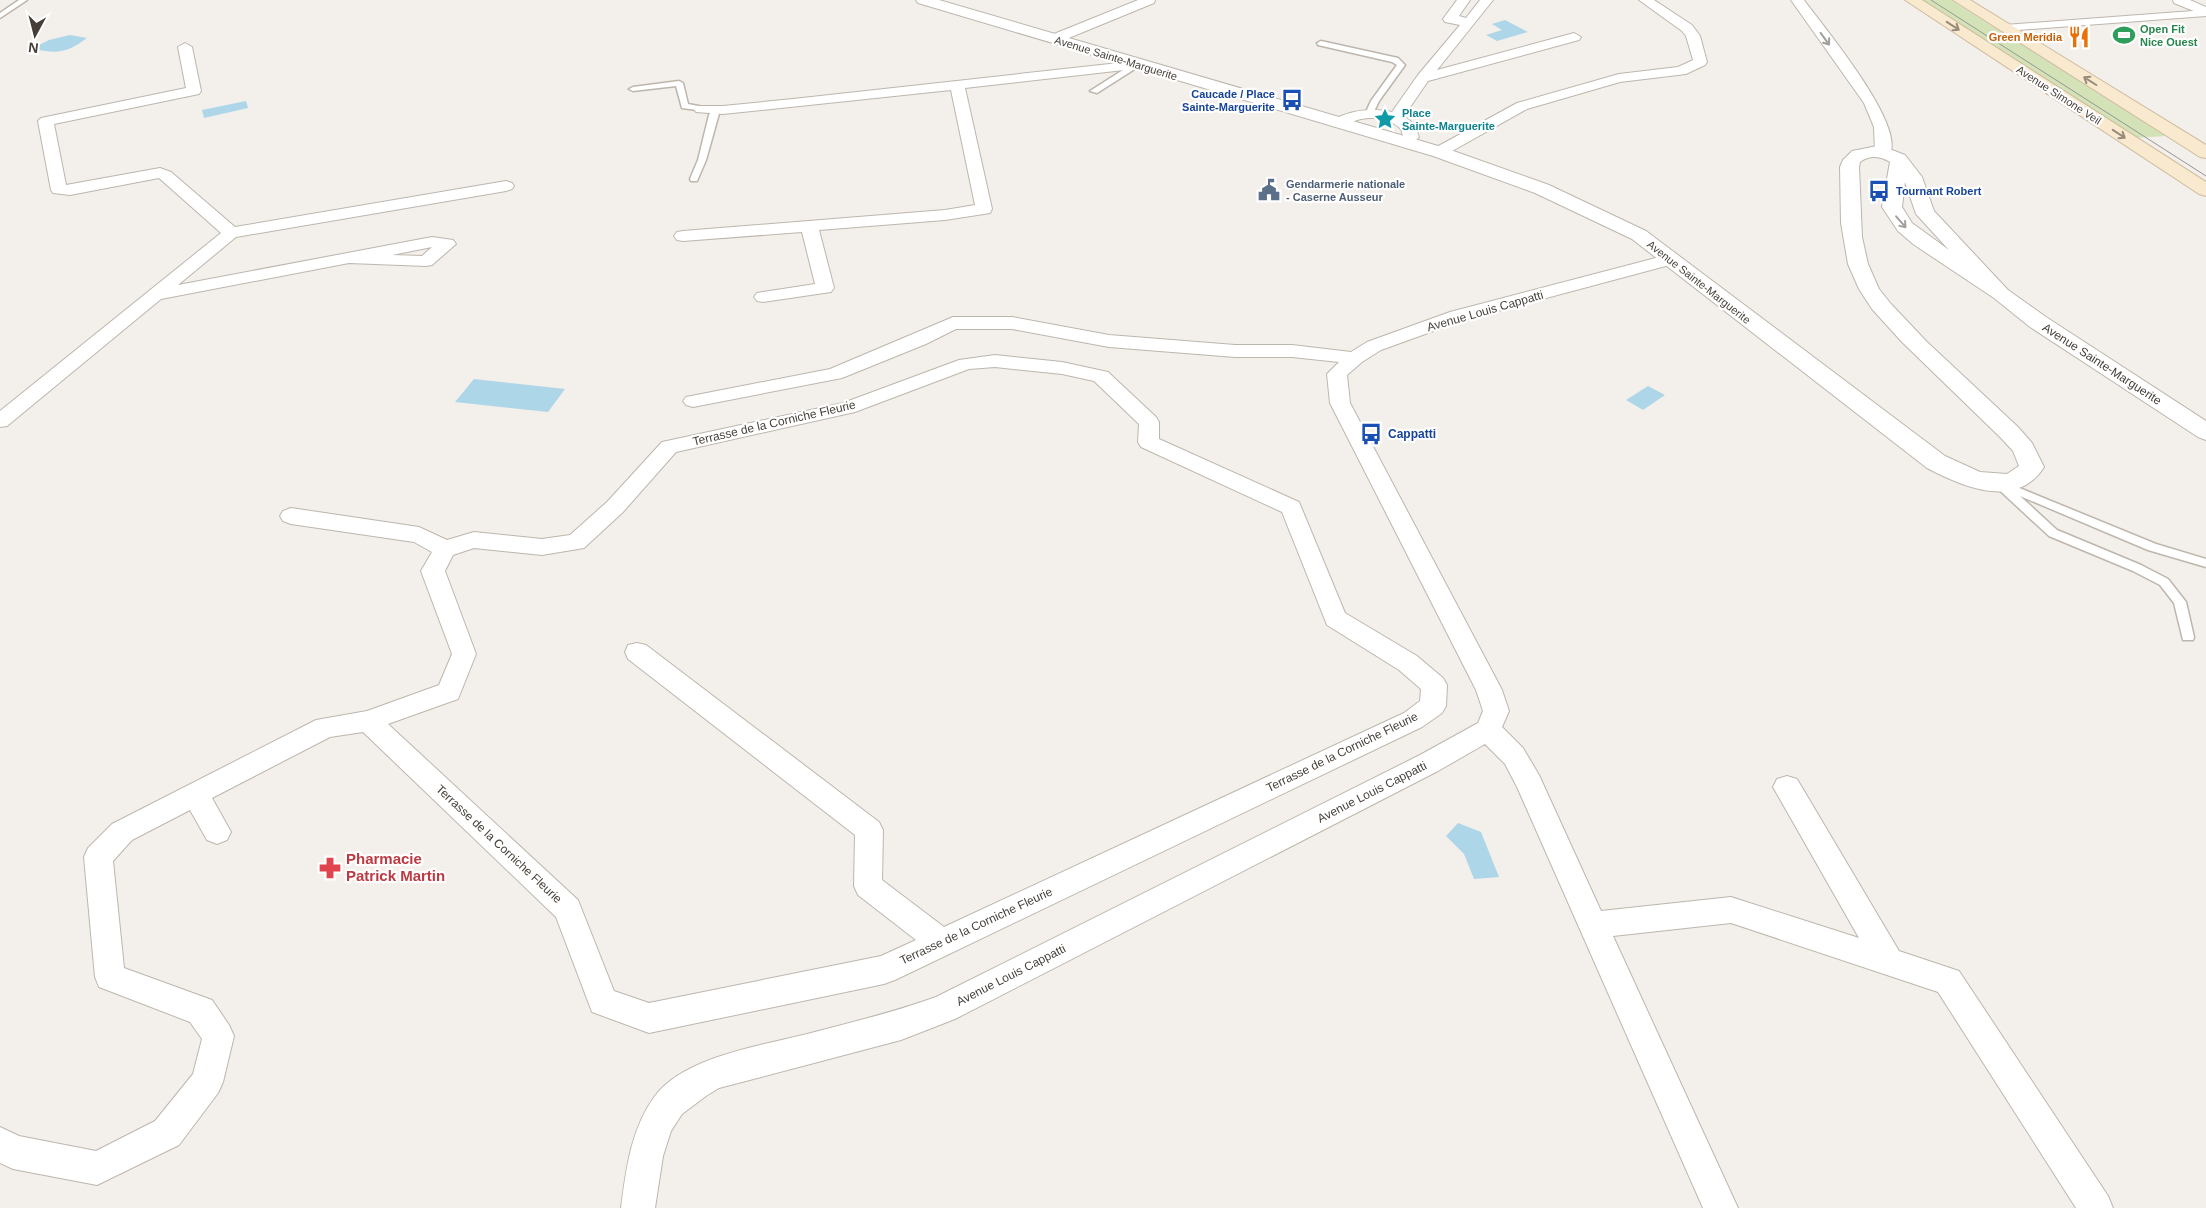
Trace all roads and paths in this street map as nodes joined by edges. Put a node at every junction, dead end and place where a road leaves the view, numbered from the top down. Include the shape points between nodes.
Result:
1 (24, 0) edge
2 (923, 0) edge
3 (1149, 0) edge
4 (1464, 0) edge
5 (1487, 0) edge
6 (1645, 0) edge
7 (1797, 0) edge
8 (1912, 0) edge
9 (1960, 0) edge
10 (2180, 0) edge
11 (2206, 13) edge
12 (0, 16) edge
13 (1469, 22) junction
14 (2005, 28) junction
15 (1574, 37) dead end
16 (1054, 39) junction
17 (1321, 43) dead end
18 (185, 47) dead end
19 (1137, 65) junction
20 (1423, 78) junction
21 (956, 84) junction
22 (633, 89) dead end
23 (1094, 91) dead end
24 (701, 109) joint
25 (716, 110) junction
26 (1369, 114) junction
27 (1395, 118) junction
28 (1338, 123) junction
29 (1406, 142) junction
30 (1439, 152) junction
31 (2206, 153) edge
32 (1891, 156) junction
33 (2206, 162) edge
34 (2167, 165) junction
35 (694, 179) dead end
36 (506, 186) dead end
37 (2206, 190) edge
38 (809, 226) junction
39 (231, 233) junction
40 (683, 236) dead end
41 (1946, 238) junction
42 (1920, 240) junction
43 (354, 259) dead end
44 (1671, 259) junction
45 (2001, 294) junction
46 (153, 296) junction
47 (763, 297) dead end
48 (1355, 358) junction
49 (693, 401) dead end
50 (0, 421) edge
51 (2206, 432) edge
52 (2000, 484) junction
53 (291, 516) dead end
54 (444, 549) junction
55 (2206, 563) edge
56 (2188, 637) dead end
57 (637, 652) dead end
58 (368, 721) junction
59 (1488, 730) junction
60 (1786, 787) dead end
61 (196, 794) junction
62 (216, 832) dead end
63 (1593, 925) junction
64 (941, 942) junction
65 (1889, 962) junction
66 (4, 1152) edge
67 (638, 1208) edge
68 (1721, 1208) edge
69 (2096, 1208) edge

1 - 12 lane
2 - 16 street, Avenue Sainte-Marguerite
3 - 16 street
4 - 13 street via 1450,19
5 - 13 street
6 - 30 street via 1687,28 1693,36 1700,62 1681,71 1619,78 1522,106
7 -> 32 street via 1871,103
8 -> 34 main road, Avenue Simone Veil
9 - 14 main road
10 - 11 street
11 - 14 street
13 - 20 street
31 -> 14 main road
15 - 20 street
16 - 19 street, Avenue Sainte-Marguerite
17 - 26 lane via 1395,60 1401,65 1374,101
18 - 39 street via 194,91 46,121 59,190 160,173
19 - 21 street
19 - 23 lane
19 - 28 street, Avenue Sainte-Marguerite
20 - 27 street
21 - 25 street
21 - 38 street via 984,208 945,215
22 - 24 lane via 679,83 685,106
24 - 25 street
25 - 35 lane
26 - 27 street
26 - 28 street via 1352,115
27 - 29 street via 1405,121 1411,130 1411,137
28 - 29 street, Avenue Sainte-Marguerite
29 - 30 street, Avenue Sainte-Marguerite
30 - 44 street, Avenue Sainte-Marguerite via 1577,204 1631,230
32 - 41 street, Avenue Sainte-Marguerite via 1911,173 1920,205
32 -> 42 street, Avenue Sainte-Marguerite via 1892,207 1905,227
32 - 52 street, Avenue Sainte-Marguerite via 1865,153 1850,161 1850,213 1858,266 1868,289 1922,352 2022,446 2032,467 2021,479
33 - 34 main road
34 - 37 main road, Avenue Simone Veil
36 - 39 street
38 - 40 street
38 - 47 street via 825,288
39 - 46 street
41 - 42 lane
41 - 45 street, Avenue Sainte-Marguerite
42 - 45 street, Avenue Sainte-Marguerite
43 - 46 street
44 - 48 street, Avenue Louis Cappatti via 1457,316 1374,346
44 - 52 street, Avenue Sainte-Marguerite via 1936,462 1969,478
45 - 51 street, Avenue Sainte-Marguerite via 2038,322
46 - 50 street
48 - 49 street via 1292,351 1235,351 1109,342 1012,323 953,323 835,374
48 - 59 street, Avenue Louis Cappatti via 1337,374 1340,403 1488,690 1496,712
52 - 55 lane via 2152,547
52 - 56 lane via 2053,533 2164,582 2180,602
53 - 54 street via 418,535
54 - 58 street via 433,571 464,654 449,692
54 - 64 street, Terrasse de la Corniche Fleurie via 474,540 542,547 576,542 616,507 669,447 848,408 966,364 995,360 1101,376 1150,422 1148,442 1292,507 1335,619 1408,663 1434,685 1433,706 1413,720
57 - 64 street via 869,830 868,886
58 - 61 street via 325,727
58 - 64 street, Terrasse de la Corniche Fleurie via 568,909 603,1002 649,1018 884,970
59 - 63 street via 1514,756 1529,783
59 - 67 street, Avenue Louis Cappatti via 944,1009 902,1025 713,1074 690,1087 667,1107 652,1134
60 - 65 street
61 - 62 street
61 - 66 street via 122,832 98,857 110,977 201,1011 218,1036 208,1082 167,1133 97,1168
63 - 65 street via 1731,910
63 - 68 street
65 - 69 street via 1948,981

